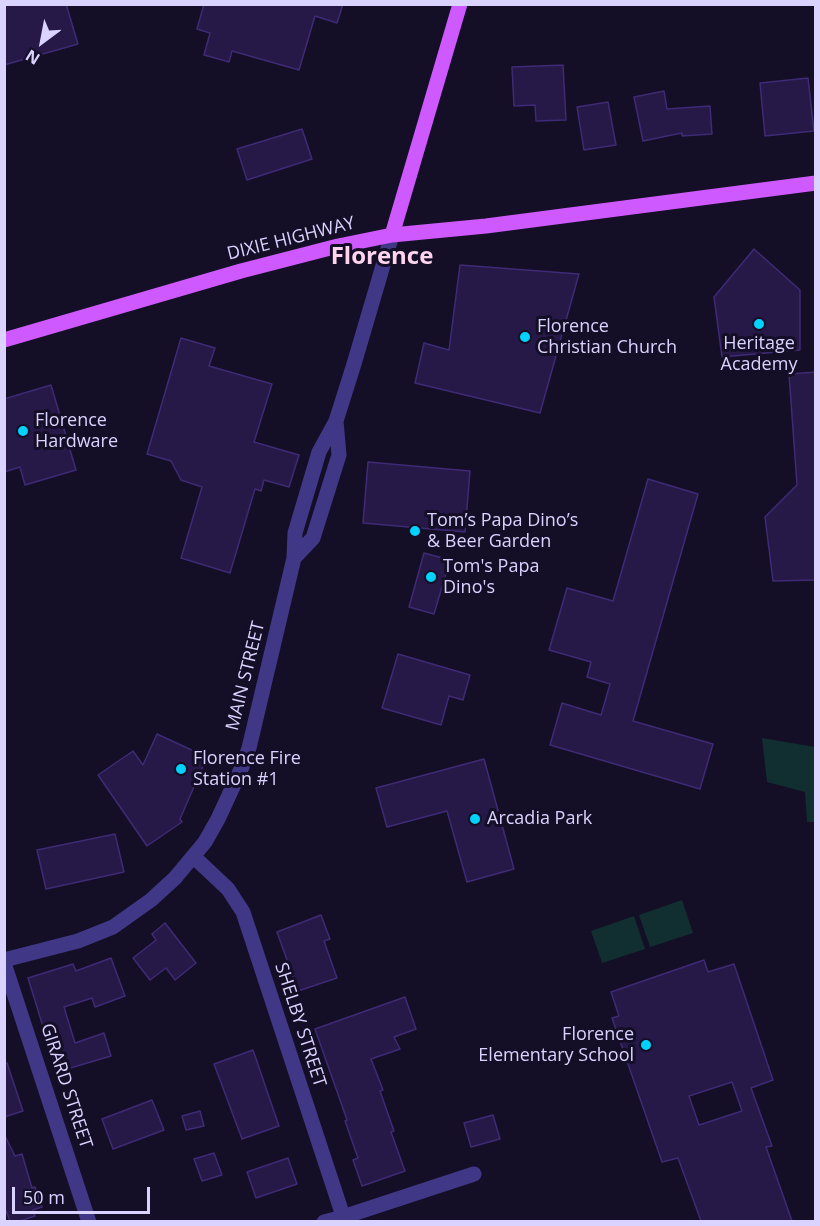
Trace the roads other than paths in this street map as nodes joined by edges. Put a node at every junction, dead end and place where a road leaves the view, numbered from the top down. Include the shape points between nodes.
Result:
1 (460, 4) edge
2 (816, 183) edge
3 (392, 235) junction
4 (4, 340) edge
5 (194, 857) junction
6 (4, 961) edge
7 (474, 1174) dead end
8 (344, 1219) edge
9 (89, 1221) edge
10 (324, 1221) edge

1 - 3 main road
2 - 3 main road, DIXIE HIGHWAY
3 - 4 main road, DIXIE HIGHWAY via 241,271
3 - 5 street, MAIN STREET via 336,421 339,455 313,538 294,558 249,748 218,819
5 - 6 street, MAIN STREET via 162,891 107,930
5 - 8 street, SHELBY STREET via 228,889 243,912
6 - 9 street, GIRARD STREET
7 - 8 street
8 - 10 street

